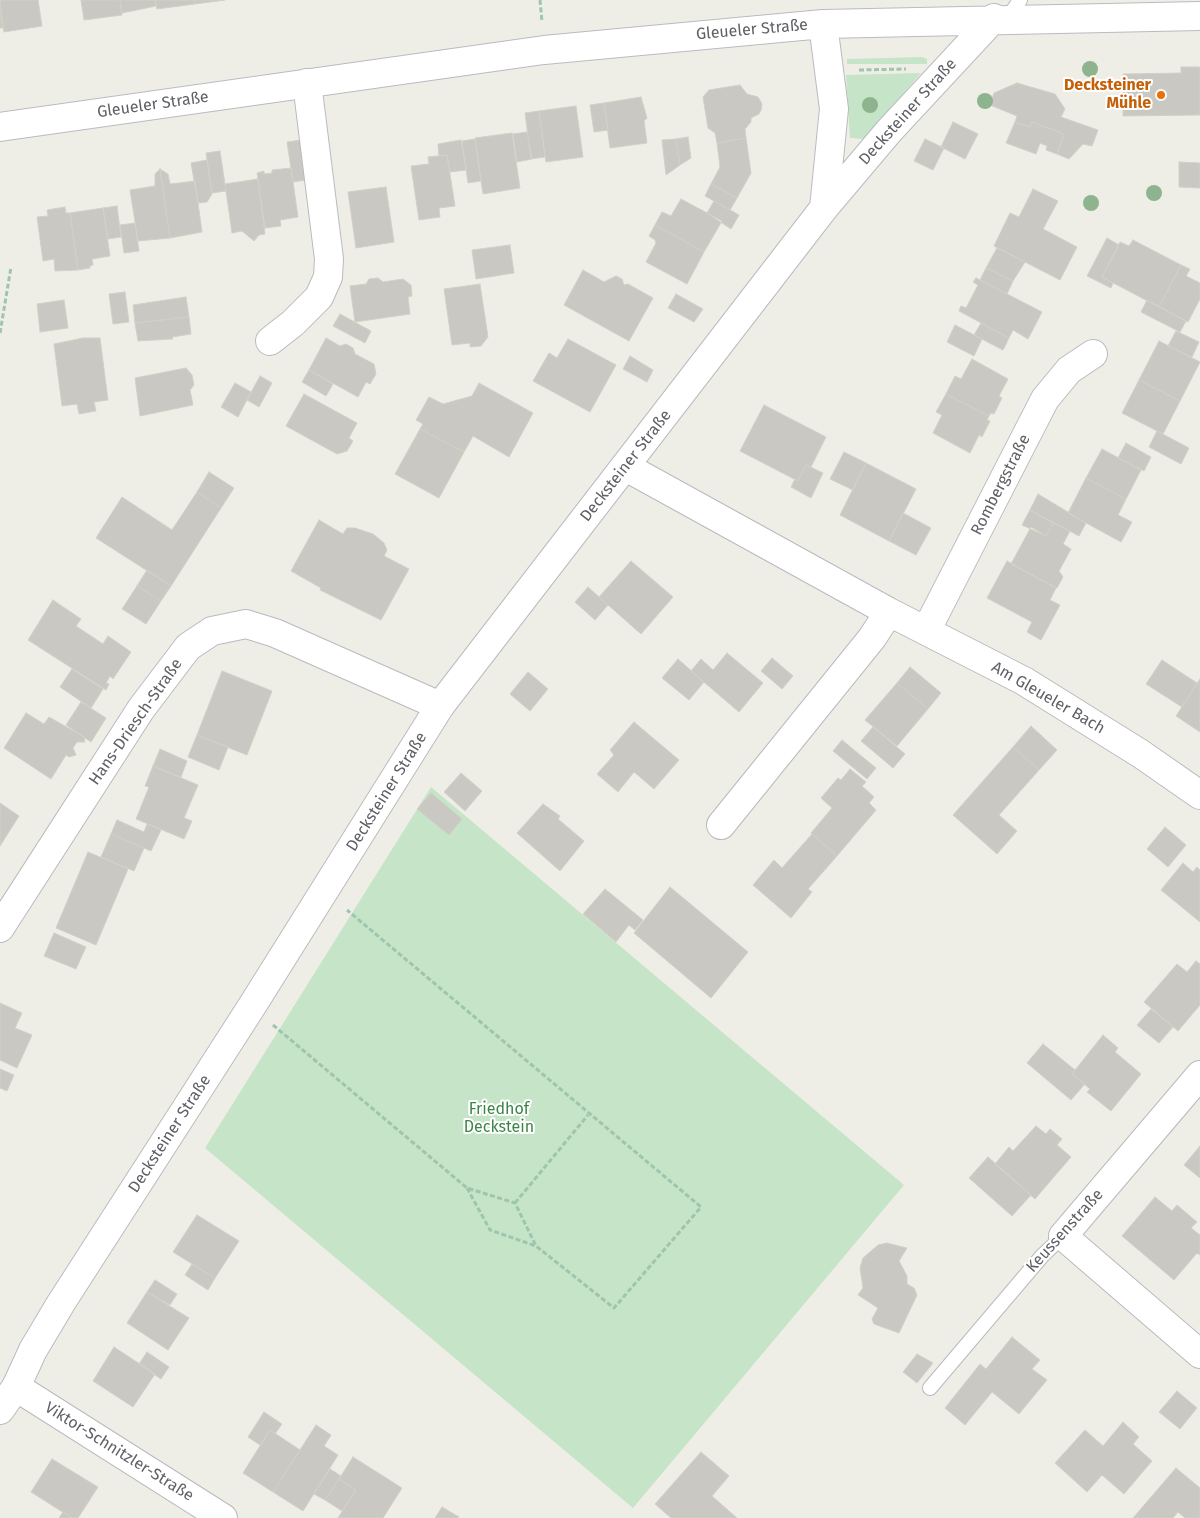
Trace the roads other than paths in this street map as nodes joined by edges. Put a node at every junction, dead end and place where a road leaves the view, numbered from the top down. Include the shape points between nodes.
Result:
1 (1148, 8) edge
2 (1007, 12) edge
3 (1200, 16) edge
4 (823, 24) junction
5 (307, 83) junction
6 (0, 127) edge
7 (824, 208) junction
8 (270, 341) dead end
9 (1094, 354) dead end
10 (626, 467) junction
11 (889, 612) junction
12 (926, 631) junction
13 (440, 706) junction
14 (1200, 795) edge
15 (721, 825) dead end
16 (0, 928) edge
17 (1200, 1075) edge
18 (1064, 1236) junction
19 (1200, 1354) edge
20 (16, 1386) junction
21 (930, 1388) dead end
22 (0, 1410) edge
23 (223, 1518) edge

1 - 2 street, Gleueler Straße
1 - 3 street, Gleueler Straße
2 - 4 street, Gleueler Straße
2 - 7 street, Decksteiner Straße via 889,131
4 - 5 street, Gleueler Straße via 544,50
4 - 7 street via 834,109
5 - 6 street, Gleueler Straße
5 - 8 street via 329,259 328,277 319,297
7 - 10 street, Decksteiner Straße
9 - 12 street, Rombergstraße via 1069,370 1045,399
10 - 11 street, Am Gleueler Bach
10 - 13 street, Decksteiner Straße
11 - 12 street, Am Gleueler Bach
11 - 15 street via 872,638
12 - 14 street, Am Gleueler Bach via 1024,681
13 - 16 street, Hans-Driesch-Straße via 275,633 246,624 212,632 188,647 141,709
13 - 20 street, Decksteiner Straße via 62,1303 33,1350
17 - 18 street, Keussenstraße
18 - 19 street
18 - 21 lane, Keussenstraße via 1042,1256
20 - 22 street, Decksteiner Straße
20 - 23 street, Viktor-Schnitzler-Straße

